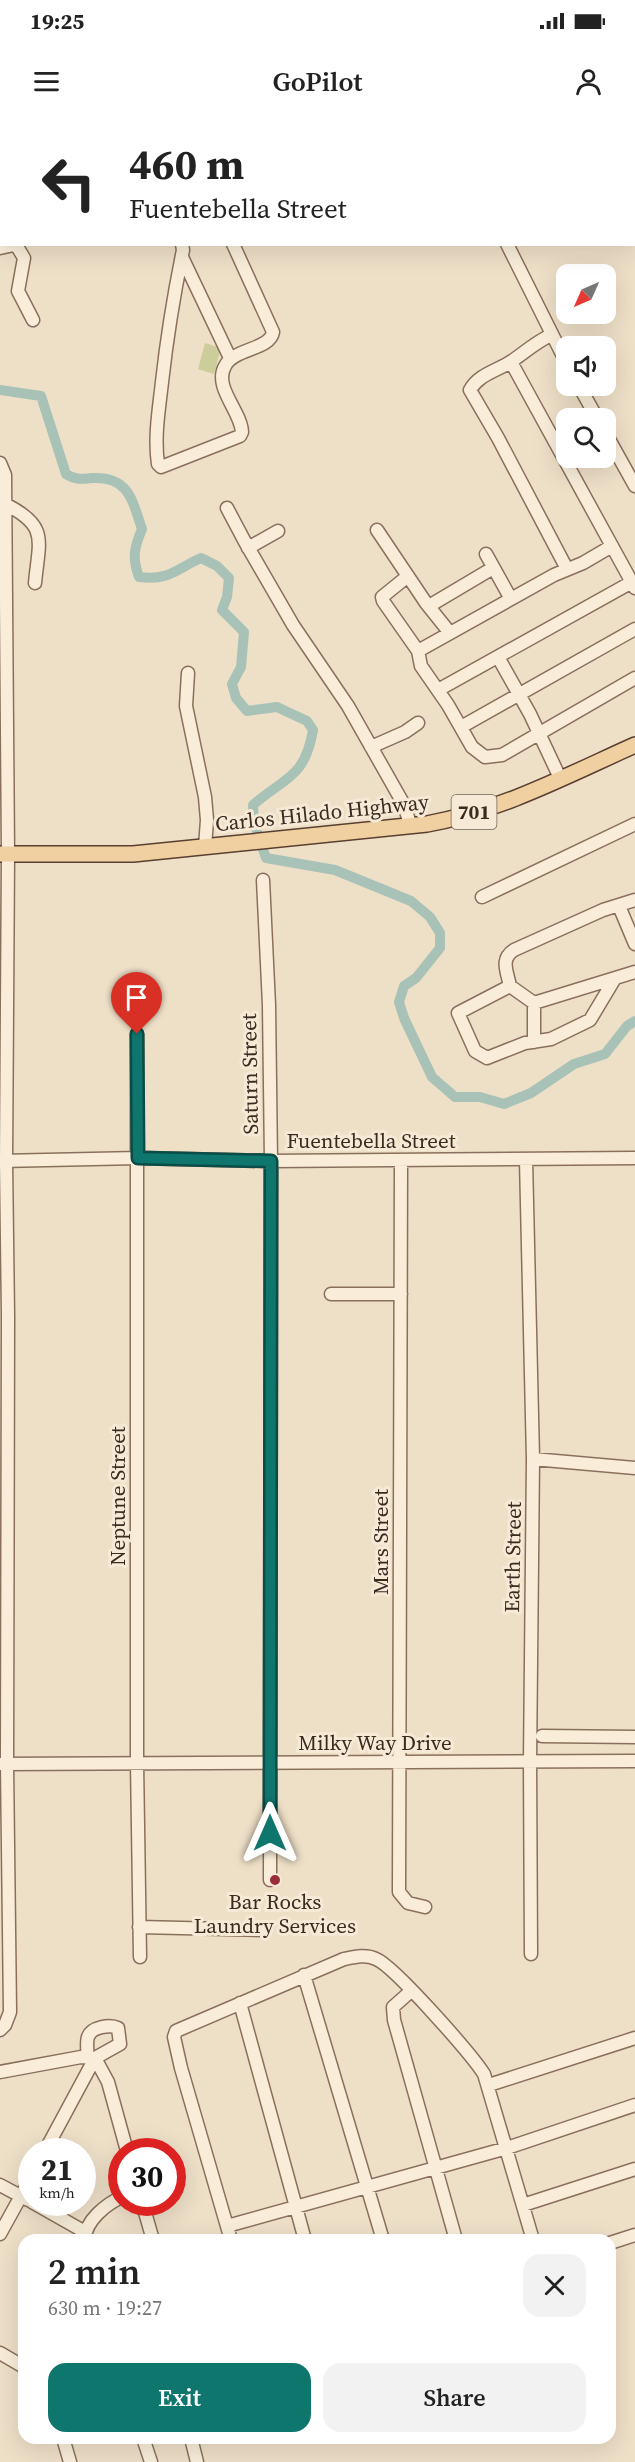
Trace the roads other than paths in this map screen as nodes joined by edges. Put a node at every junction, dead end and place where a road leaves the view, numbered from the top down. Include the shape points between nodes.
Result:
1 (15, 246) edge
2 (234, 246) edge
3 (508, 246) edge
4 (182, 251) edge
5 (33, 320) dead end
6 (551, 334) junction
7 (556, 343) edge
8 (230, 358) junction
9 (511, 362) junction
10 (616, 452) edge
11 (0, 463) edge
12 (635, 486) edge
13 (5, 504) junction
14 (227, 508) dead end
15 (377, 530) dead end
16 (278, 531) dead end
17 (612, 546) junction
18 (248, 548) junction
19 (486, 554) dead end
20 (493, 567) junction
21 (567, 569) junction
22 (408, 576) junction
23 (35, 584) dead end
24 (633, 585) edge
25 (511, 599) junction
26 (429, 606) junction
27 (635, 629) edge
28 (450, 633) junction
29 (418, 651) junction
30 (498, 657) junction
31 (188, 673) dead end
32 (635, 678) edge
33 (438, 690) junction
34 (519, 694) junction
35 (418, 723) dead end
36 (461, 727) junction
37 (539, 735) junction
38 (635, 745) edge
39 (370, 747) junction
40 (560, 778) junction
41 (635, 824) edge
42 (411, 826) junction
43 (205, 847) junction
44 (4, 854) edge
45 (263, 880) dead end
46 (482, 897) dead end
47 (635, 900) edge
48 (620, 906) junction
49 (635, 944) edge
50 (635, 972) edge
51 (614, 980) junction
52 (510, 986) junction
53 (534, 1004) junction
54 (137, 1034) dead end
55 (534, 1042) junction
56 (138, 1158) junction
57 (635, 1158) edge
58 (401, 1160) junction
59 (526, 1160) junction
60 (3, 1161) edge
61 (271, 1161) junction
62 (330, 1294) dead end
63 (401, 1294) junction
64 (533, 1459) junction
65 (4, 1462) edge
66 (635, 1468) edge
67 (542, 1736) dead end
68 (635, 1737) edge
69 (635, 1761) edge
70 (137, 1762) junction
71 (270, 1762) junction
72 (530, 1762) junction
73 (398, 1763) junction
74 (4, 1764) edge
75 (270, 1880) dead end
76 (425, 1907) dead end
77 (139, 1927) junction
78 (262, 1930) dead end
79 (531, 1954) dead end
80 (140, 1957) dead end
81 (304, 1975) junction
82 (411, 1991) junction
83 (240, 2003) junction
84 (3, 2028) edge
85 (635, 2038) edge
86 (91, 2058) junction
87 (0, 2072) edge
88 (489, 2085) junction
89 (635, 2105) edge
90 (51, 2138) edge
91 (123, 2138) edge
92 (507, 2148) junction
93 (436, 2168) junction
94 (635, 2169) edge
95 (0, 2185) edge
96 (369, 2186) junction
97 (18, 2195) edge
98 (108, 2203) edge
99 (296, 2205) junction
100 (523, 2205) junction
101 (18, 2212) edge
102 (53, 2216) edge
103 (146, 2216) edge
104 (227, 2226) junction
105 (0, 2234) edge
106 (82, 2234) edge
107 (86, 2234) edge
108 (151, 2234) edge
109 (229, 2234) edge
110 (303, 2234) edge
111 (381, 2234) edge
112 (454, 2234) edge
113 (531, 2234) edge
114 (635, 2235) edge
115 (616, 2241) edge
116 (0, 2353) edge
117 (18, 2364) edge
118 (65, 2444) edge
119 (145, 2444) edge
120 (192, 2444) edge
121 (70, 2462) edge
122 (151, 2462) edge
123 (197, 2462) edge

1 - 5 street via 24,258 18,291
2 - 8 street via 273,332 268,342
3 - 6 street
4 - 8 street
4 - 8 street via 156,429 156,455 161,467 240,436 242,432 223,385 223,370
6 - 7 street
6 - 9 street
9 - 17 street
9 - 21 street via 481,377 470,390
10 - 12 street
11 - 13 street via 5,475
13 - 23 street via 33,522 38,534
13 - 44 street
14 - 18 street
15 - 22 street
16 - 18 street
17 - 21 street
17 - 24 street
18 - 39 street
19 - 20 street
20 - 25 street
20 - 26 street
21 - 25 street
22 - 26 street
22 - 29 street via 382,598
24 - 30 street
25 - 28 street
26 - 28 street
27 - 34 street
28 - 29 street
29 - 33 street via 422,666
30 - 33 street
30 - 34 street
31 - 43 street via 186,706 206,797
32 - 37 street
33 - 36 street
34 - 36 street
34 - 37 street
35 - 39 street
36 - 37 street via 472,747 484,757 502,755
37 - 40 street
38 - 40 main road, Carlos Hilado Highway / 701
39 - 42 street via 403,803
40 - 42 main road, Carlos Hilado Highway / 701 via 471,813
41 - 46 street
42 - 43 main road, Carlos Hilado Highway / 701
43 - 44 main road, Carlos Hilado Highway / 701 via 133,854
44 - 60 street
45 - 61 street, Saturn Street
47 - 48 street
48 - 49 street
48 - 52 street via 603,910 508,954 505,963
50 - 51 street
51 - 53 street
51 - 55 street via 593,1019 551,1039
52 - 53 street
52 - 55 street via 460,1010 458,1016 475,1051 483,1057
53 - 55 street
54 - 56 street, Neptune Street
56 - 60 street, Fuentebella Street
56 - 61 street, Fuentebella Street
56 - 70 street, Neptune Street
57 - 59 street, Fuentebella Street
58 - 59 street, Fuentebella Street
58 - 61 street, Fuentebella Street
58 - 63 street, Mars Street
59 - 64 street, Earth Street
60 - 65 street
61 - 71 street, Saturn Street
62 - 63 street
63 - 73 street, Mars Street
64 - 66 street
64 - 72 street, Earth Street
65 - 74 street
67 - 68 street
69 - 72 street, Milky Way Drive
70 - 71 street, Milky Way Drive
70 - 74 street, Milky Way Drive
70 - 77 street, Neptune Street
71 - 73 street, Milky Way Drive
71 - 75 street, Saturn Street
72 - 73 street, Milky Way Drive
72 - 79 street, Earth Street
73 - 76 street, Mars Street via 399,1892 408,1903
74 - 84 street via 10,2012
77 - 78 street
77 - 80 street, Neptune Street
81 - 82 street via 344,1959 369,1957 378,1959
81 - 83 street
81 - 96 street
82 - 88 street via 476,2062
82 - 93 street via 393,2007 394,2020
83 - 99 street
83 - 104 street via 179,2028 174,2037
85 - 88 street
86 - 87 street
86 - 90 street
86 - 91 street via 108,2082
88 - 92 street
89 - 92 street
92 - 93 street
92 - 100 street
93 - 96 street
93 - 112 street
94 - 100 street
95 - 97 street
96 - 99 street
96 - 111 street
98 - 107 street
99 - 104 street
99 - 110 street
100 - 113 street
101 - 105 street
102 - 106 street
103 - 108 street
104 - 109 street
114 - 115 street
116 - 117 street
118 - 121 street
119 - 122 street
120 - 123 street

